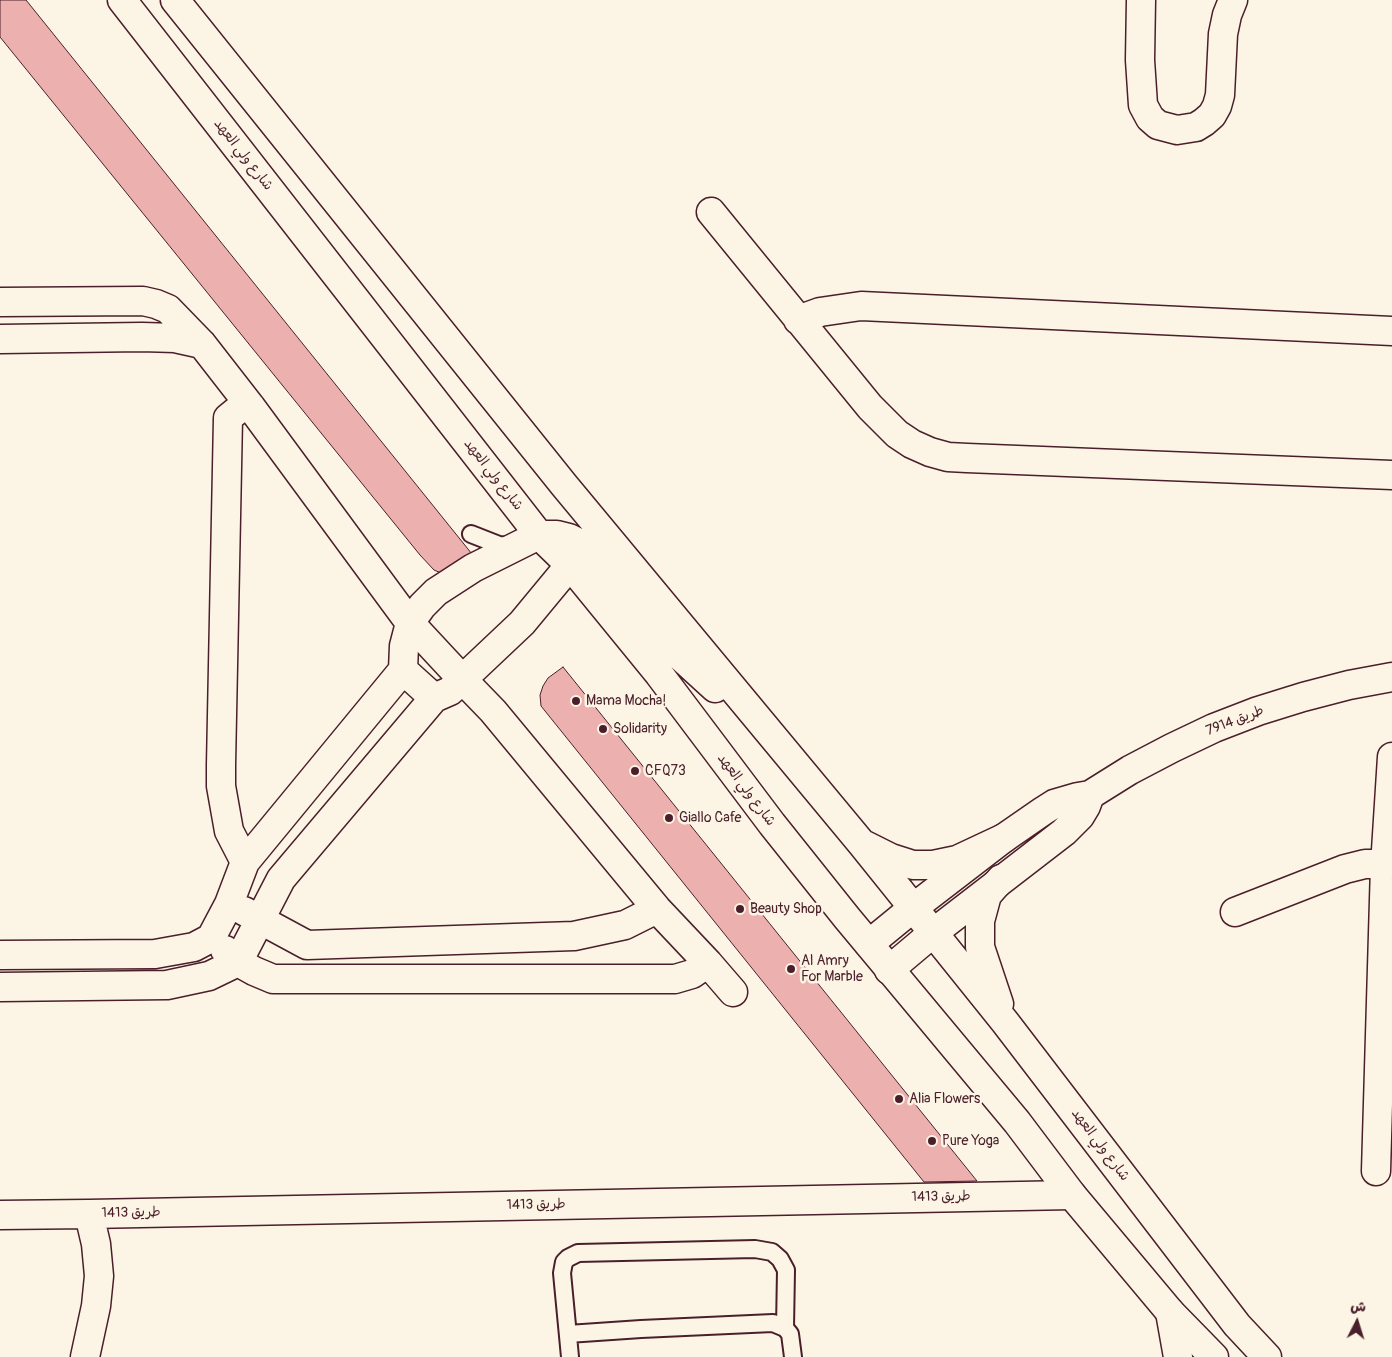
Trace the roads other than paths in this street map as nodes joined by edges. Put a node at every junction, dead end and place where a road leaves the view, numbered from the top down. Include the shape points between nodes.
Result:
1 (122, 0) edge
2 (175, 0) edge
3 (1141, 0) edge
4 (1233, 0) edge
5 (711, 212) dead end
6 (0, 302) edge
7 (798, 320) junction
8 (1392, 330) edge
9 (0, 339) edge
10 (202, 344) junction
11 (251, 407) junction
12 (1392, 475) edge
13 (471, 534) dead end
14 (540, 535) junction
15 (514, 547) junction
16 (570, 565) junction
17 (410, 623) junction
18 (403, 670) junction
19 (1392, 677) edge
20 (462, 680) junction
21 (434, 698) junction
22 (764, 725) junction
23 (1392, 757) edge
24 (1090, 795) junction
25 (1004, 838) junction
26 (862, 844) junction
27 (245, 862) junction
28 (1386, 866) junction
29 (1001, 879) junction
30 (229, 904) junction
31 (913, 908) junction
32 (657, 910) junction
33 (1235, 912) dead end
34 (261, 919) junction
35 (933, 933) junction
36 (211, 938) junction
37 (869, 944) junction
38 (0, 954) edge
39 (238, 962) junction
40 (708, 963) junction
41 (889, 970) junction
42 (0, 987) edge
43 (733, 992) dead end
44 (1005, 1022) junction
45 (1376, 1171) dead end
46 (1072, 1195) junction
47 (89, 1214) junction
48 (0, 1215) edge
49 (1170, 1312) junction
50 (785, 1328) junction
51 (568, 1334) junction
52 (85, 1357) edge
53 (570, 1357) edge
54 (793, 1357) edge
55 (1178, 1357) edge
56 (1214, 1357) edge
57 (1267, 1357) edge

1 - 14 street, شارع ولي العهد
2 - 22 street via 564,484
3 - 4 street via 1143,105 1158,125 1177,130 1196,127 1217,106 1223,34
5 - 7 street
6 - 10 street via 150,302 168,309
7 - 8 street via 820,312 861,306
7 - 12 street via 870,408 896,434 939,454 977,459
9 - 10 street via 142,337 175,338
10 - 11 street
11 - 17 street
11 - 27 street via 239,409 228,418 221,772 228,831
13 - 15 lane
14 - 15 street
14 - 16 street, شارع ولي العهد
14 - 22 street via 556,535 580,544 681,658 721,694
15 - 17 street via 436,592
16 - 20 street via 522,623
16 - 37 street, شارع ولي العهد
17 - 18 street via 404,646
17 - 20 street
18 - 21 street
18 - 27 street
19 - 24 street, طريق 7914 via 1303,697 1223,724 1130,770
20 - 21 street via 450,691
20 - 32 street via 493,711
21 - 34 street via 281,879
22 - 26 street
23 - 28 street
24 - 25 street, طريق 7914 via 1054,804
24 - 29 street, طريق 7914 via 1073,824
25 - 26 street via 957,860 933,865 913,865
25 - 31 street, طريق 7914
26 - 31 street
27 - 30 street
28 - 33 street via 1365,864 1344,869
28 - 45 street
29 - 35 street, طريق 7914
29 - 44 street via 987,895 980,921 980,947
30 - 34 street
30 - 36 street
31 - 35 street, شارع ولي العهد
31 - 37 street, طريق 7914
32 - 34 street via 625,925 574,936 307,945
32 - 40 street
34 - 39 street
35 - 41 street, طريق 7914
35 - 44 street, شارع ولي العهد
36 - 38 street via 194,947 155,954
36 - 39 street
37 - 41 street, شارع ولي العهد
39 - 40 street via 273,979 675,979 692,974
39 - 42 street via 209,976 167,985
40 - 43 street
41 - 46 street via 1016,1122
44 - 57 street, شارع ولي العهد via 1238,1325
46 - 47 street, طريق 1413
46 - 49 street
47 - 48 street, طريق 1413
47 - 52 street via 96,1244 98,1276 96,1306
49 - 55 street
49 - 56 street
50 - 51 lane via 772,1323
50 - 51 lane via 786,1270 772,1252 755,1248 578,1253 568,1258 562,1267
50 - 54 lane via 790,1334
51 - 53 lane

